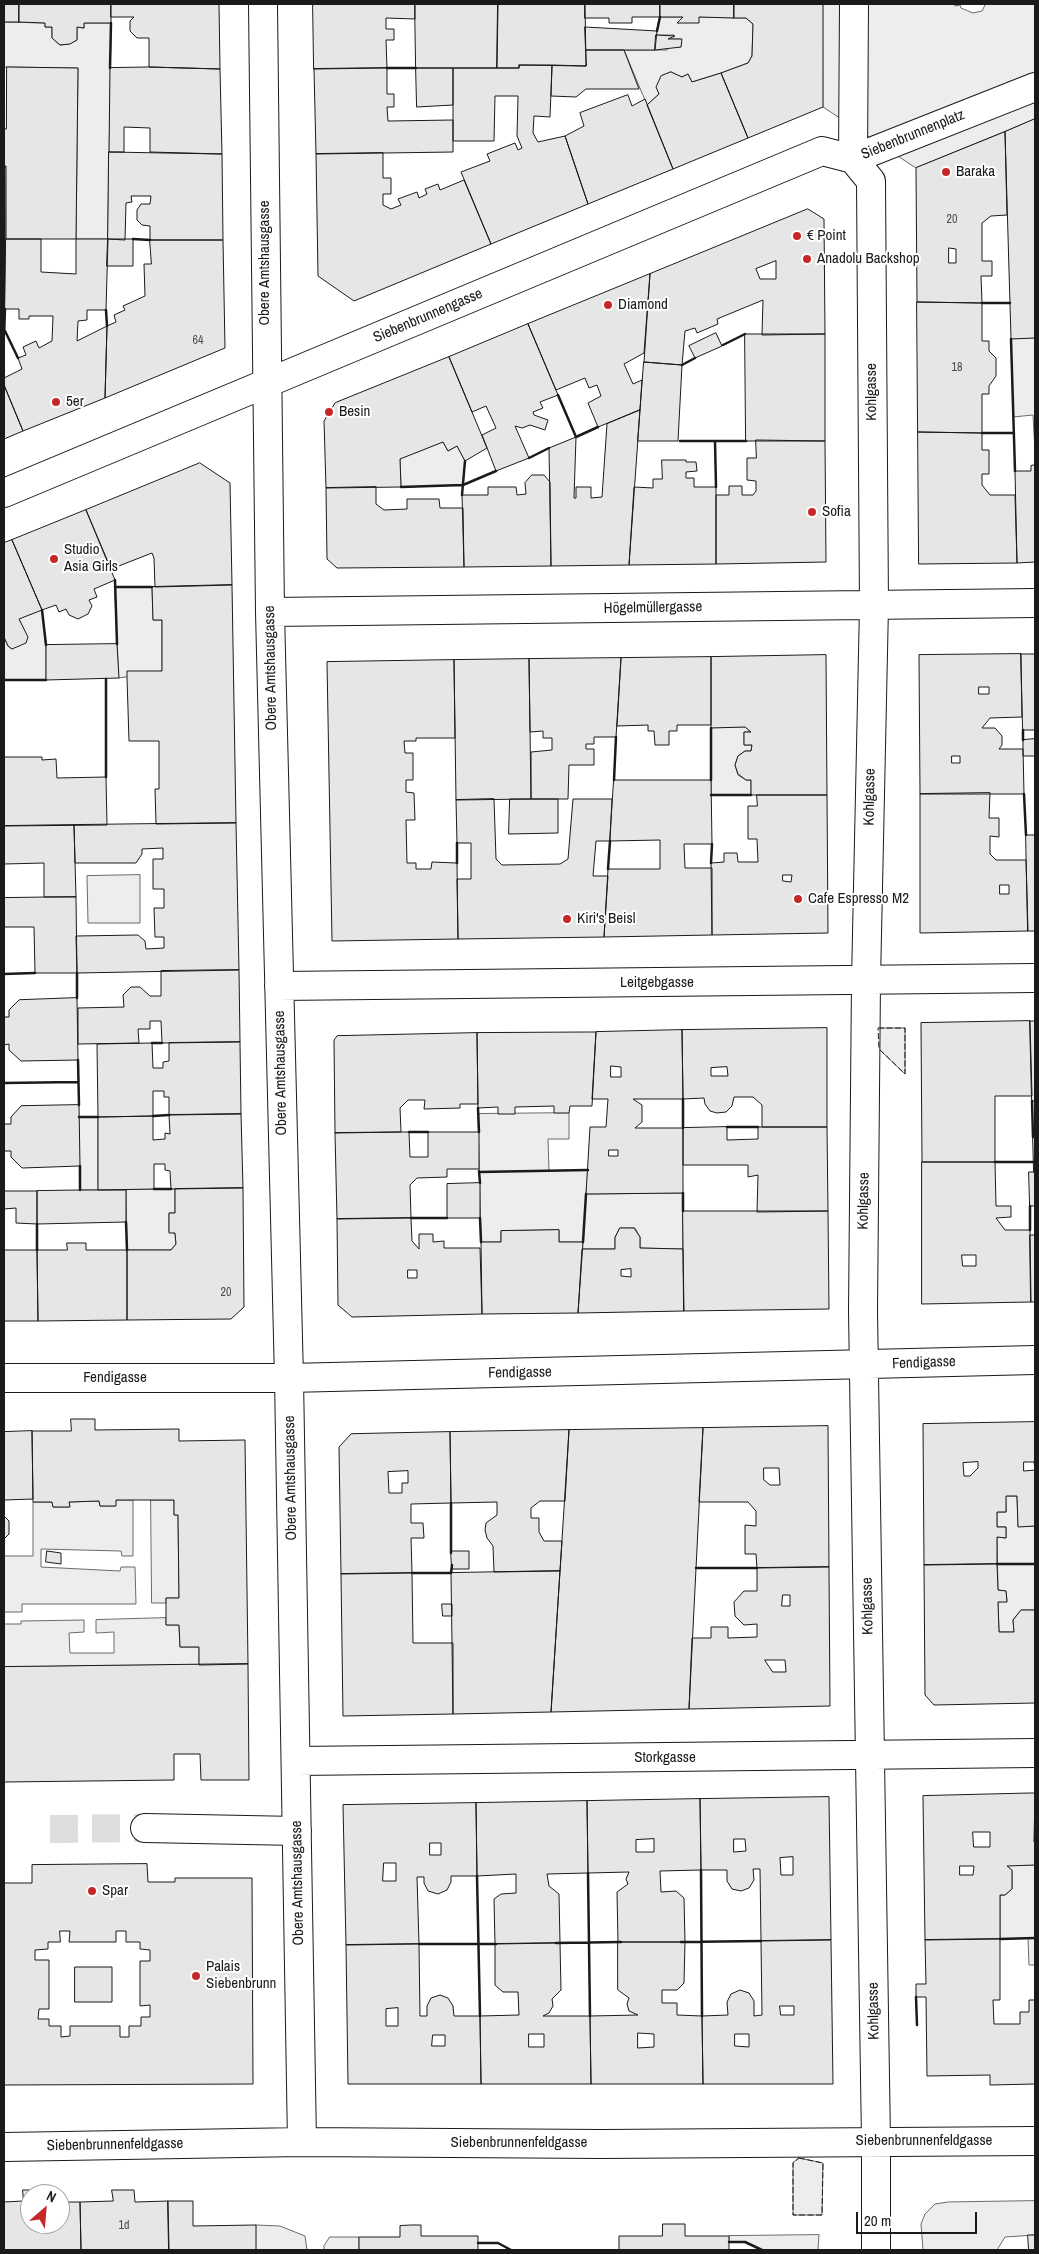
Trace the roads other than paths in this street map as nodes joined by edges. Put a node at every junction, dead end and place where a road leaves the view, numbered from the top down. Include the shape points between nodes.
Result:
1 (263, 4) edge
2 (854, 4) edge
3 (1035, 87) edge
4 (853, 159) junction
5 (266, 384) junction
6 (4, 493) edge
7 (1035, 603) edge
8 (874, 606) junction
9 (270, 612) junction
10 (1035, 978) edge
11 (866, 981) junction
12 (279, 986) junction
13 (1035, 1360) edge
14 (865, 1364) junction
15 (4, 1378) edge
16 (289, 1378) junction
17 (1035, 1753) edge
18 (869, 1756) junction
19 (296, 1761) junction
20 (145, 1828) tunnel mouth
21 (297, 1831) junction
22 (876, 2141) junction
23 (1035, 2141) edge
24 (302, 2142) junction
25 (4, 2147) edge
26 (876, 2250) edge

1 - 5 street, Obere Amtshausgasse
2 - 4 street, Siebenbrunnenplatz
3 - 4 street, Siebenbrunnenplatz
4 - 5 street, Siebenbrunnengasse via 822,151
4 - 8 street, Kohlgasse via 871,181
5 - 6 street, Siebenbrunnengasse
5 - 9 street, Obere Amtshausgasse
7 - 8 street, Högelmüllergasse
8 - 9 street, Högelmüllergasse
8 - 11 street, Kohlgasse
9 - 12 street, Obere Amtshausgasse
10 - 11 street, Leitgebgasse
11 - 12 street, Leitgebgasse
11 - 14 street, Kohlgasse
12 - 16 street, Obere Amtshausgasse
13 - 14 street, Fendigasse
14 - 16 street, Fendigasse
14 - 18 street, Kohlgasse
15 - 16 street, Fendigasse
16 - 19 street, Obere Amtshausgasse
17 - 18 street, Storkgasse
18 - 19 street, Storkgasse
18 - 22 street, Kohlgasse
19 - 21 street, Obere Amtshausgasse
20 - 21 street
21 - 24 street, Obere Amtshausgasse
22 - 23 street, Siebenbrunnenfeldgasse
22 - 24 street, Siebenbrunnenfeldgasse via 602,2144
22 - 26 street, Kohlgasse
24 - 25 street, Siebenbrunnenfeldgasse

